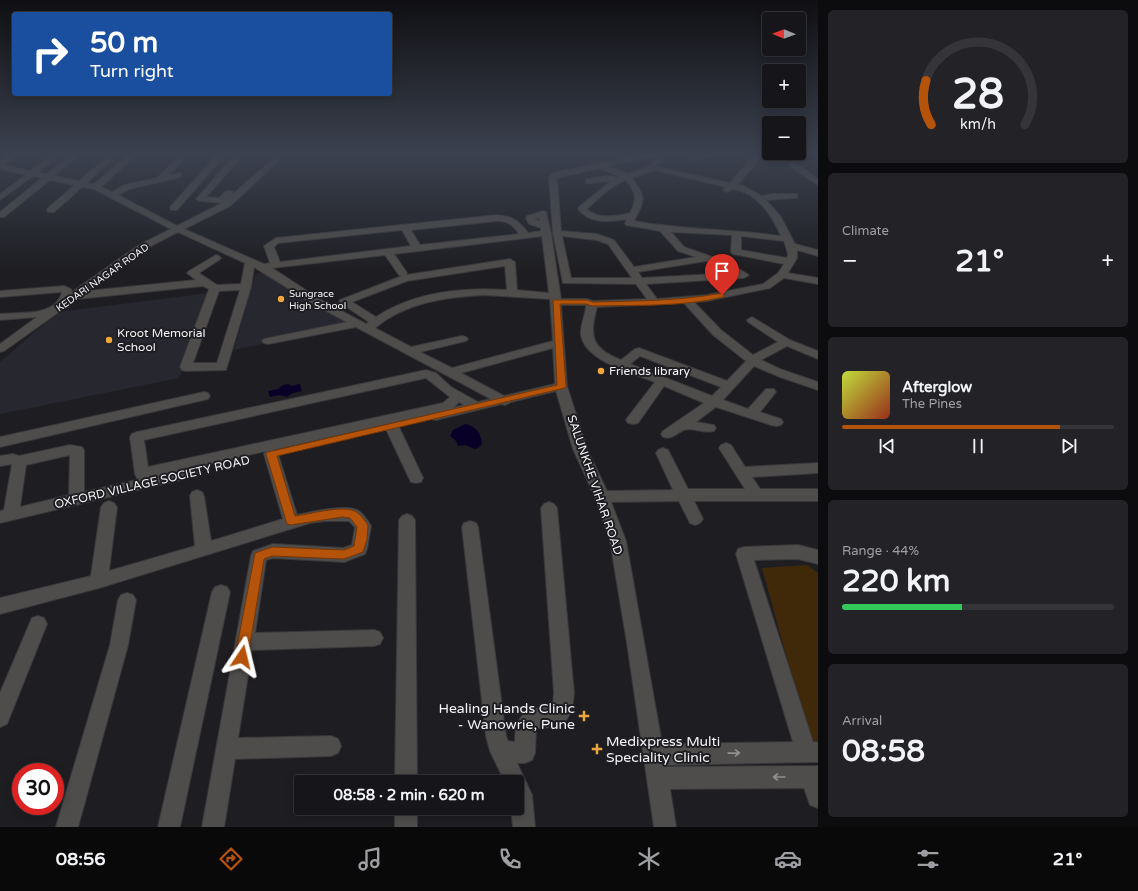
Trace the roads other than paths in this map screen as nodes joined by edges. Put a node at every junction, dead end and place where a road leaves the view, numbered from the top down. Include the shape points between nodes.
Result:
1 (29, 193) edge
2 (71, 193) edge
3 (107, 193) edge
4 (117, 193) edge
5 (191, 193) edge
6 (206, 193) edge
7 (231, 193) edge
8 (240, 193) edge
9 (552, 193) edge
10 (600, 193) edge
11 (639, 193) edge
12 (749, 193) edge
13 (112, 195) junction
14 (794, 196) dead end
15 (760, 199) junction
16 (51, 210) dead end
17 (543, 214) dead end
18 (1, 215) dead end
19 (150, 215) junction
20 (632, 215) junction
21 (405, 227) junction
22 (177, 229) junction
23 (663, 229) junction
24 (550, 231) junction
25 (737, 233) junction
26 (525, 236) junction
27 (417, 249) junction
28 (790, 250) junction
29 (388, 252) junction
30 (818, 253) edge
31 (725, 255) dead end
32 (702, 257) junction
33 (216, 258) dead end
34 (818, 261) edge
35 (250, 262) junction
36 (276, 266) junction
37 (656, 266) junction
38 (263, 267) junction
39 (632, 270) junction
40 (402, 273) dead end
41 (744, 275) junction
42 (782, 275) junction
43 (668, 279) junction
44 (640, 281) junction
45 (818, 281) edge
46 (212, 286) junction
47 (766, 286) junction
48 (246, 287) junction
49 (512, 293) junction
50 (0, 294) edge
51 (73, 296) junction
52 (687, 300) junction
53 (556, 301) junction
54 (654, 302) junction
55 (62, 304) junction
56 (592, 304) junction
57 (50, 313) junction
58 (0, 317) edge
59 (752, 320) dead end
60 (358, 322) junction
61 (372, 325) junction
62 (268, 340) dead end
63 (462, 342) dead end
64 (786, 342) junction
65 (559, 344) junction
66 (0, 349) edge
67 (415, 353) junction
68 (818, 355) edge
69 (753, 360) junction
70 (622, 365) junction
71 (451, 372) junction
72 (662, 381) junction
73 (562, 386) junction
74 (729, 386) junction
75 (818, 386) edge
76 (770, 392) dead end
77 (204, 396) dead end
78 (461, 397) junction
79 (505, 400) junction
80 (714, 402) junction
81 (478, 406) junction
82 (751, 414) junction
83 (633, 420) dead end
84 (776, 422) dead end
85 (683, 425) junction
86 (392, 427) junction
87 (709, 428) dead end
88 (668, 434) dead end
89 (0, 442) edge
90 (726, 448) dead end
91 (663, 453) dead end
92 (271, 454) junction
93 (818, 468) edge
94 (741, 472) junction
95 (416, 478) dead end
96 (142, 479) junction
97 (683, 495) junction
98 (756, 495) junction
99 (818, 495) edge
100 (197, 496) dead end
101 (602, 497) junction
102 (76, 499) junction
103 (110, 507) dead end
104 (549, 508) dead end
105 (6, 515) edge
106 (695, 519) dead end
107 (407, 520) dead end
108 (291, 521) junction
109 (470, 527) dead end
110 (204, 550) junction
111 (818, 557) edge
112 (99, 581) junction
113 (221, 592) dead end
114 (127, 600) dead end
115 (0, 606) edge
116 (38, 624) dead end
117 (374, 638) dead end
118 (244, 642) junction
119 (0, 717) edge
120 (331, 746) dead end
121 (226, 749) junction
122 (500, 751) junction
123 (812, 752) edge
124 (653, 755) junction
125 (406, 775) edge
126 (512, 775) edge
127 (814, 777) edge
128 (657, 778) junction
129 (818, 797) edge
130 (406, 815) edge
131 (523, 815) edge
132 (67, 827) edge
133 (169, 827) edge
134 (213, 827) edge
135 (406, 827) edge
136 (524, 827) edge
137 (665, 827) edge

1 - 18 street
2 - 16 street
3 - 13 street
4 - 13 street
5 - 19 street via 178,209 162,210
6 - 7 street via 200,199 221,201
8 - 22 street, KEDARI NAGAR ROAD via 227,204
9 - 24 street
10 - 20 street via 582,209 588,215 605,218
11 - 20 street via 639,203
12 - 15 street
13 - 19 street
14 - 15 street
15 - 28 street via 777,217
17 - 24 street, SALUNKHE VIHAR ROAD
19 - 22 street
20 - 23 street via 629,223
21 - 26 street via 504,218 517,224
21 - 27 street
21 - 36 street via 272,243 269,246
22 - 35 street
22 - 51 street, KEDARI NAGAR ROAD via 142,247
23 - 25 street
23 - 32 street via 681,249
24 - 26 street
24 - 39 street via 597,237 611,242
24 - 44 street via 567,281
24 - 53 street, SALUNKHE VIHAR ROAD
25 - 28 street
25 - 28 street via 736,252
26 - 27 street
27 - 29 street
28 - 30 street
28 - 34 street
28 - 42 street
29 - 36 street
29 - 40 street
31 - 32 street via 712,253
32 - 37 street
32 - 41 street via 724,264
33 - 46 street via 192,273
35 - 38 street
35 - 48 street
36 - 38 street
37 - 39 street
37 - 43 street
38 - 60 street via 317,302
39 - 44 street
41 - 43 street
41 - 47 street
42 - 45 street
42 - 47 street
43 - 44 street
44 - 54 street
46 - 48 street
46 - 48 street via 186,367 222,367
46 - 51 street via 205,282
47 - 52 street
49 - 53 street
49 - 61 street via 466,292 440,296 402,307
49 - 61 street via 510,262 405,278 344,302
50 - 55 street via 64,289 67,294
51 - 55 street, KEDARI NAGAR ROAD
52 - 54 street
52 - 69 street via 704,321 732,346
53 - 56 street via 586,306
53 - 65 street, SALUNKHE VIHAR ROAD
54 - 56 street
55 - 57 street, KEDARI NAGAR ROAD
56 - 70 street via 586,325 586,338 598,352
57 - 58 street
57 - 66 street, KEDARI NAGAR ROAD
59 - 64 street
60 - 61 street
60 - 62 street
61 - 67 street
63 - 67 street
64 - 68 street
64 - 69 street
65 - 71 street
65 - 73 street, SALUNKHE VIHAR ROAD
67 - 71 street
69 - 74 street
69 - 75 street
70 - 72 street
70 - 74 street via 639,351
71 - 79 street
72 - 80 street
72 - 83 street
73 - 79 street, OXFORD VILLAGE SOCIETY ROAD
73 - 101 street, SALUNKHE VIHAR ROAD via 580,449
74 - 80 street
76 - 82 street
77 - 89 street
78 - 81 street
78 - 96 street via 447,406
78 - 96 street via 443,387 434,375 426,374 137,436
79 - 81 street, OXFORD VILLAGE SOCIETY ROAD
80 - 82 street
80 - 85 street
81 - 86 street, OXFORD VILLAGE SOCIETY ROAD
82 - 84 street
85 - 87 street
85 - 88 street
86 - 92 street, OXFORD VILLAGE SOCIETY ROAD
86 - 95 street
90 - 94 street
91 - 97 street
92 - 96 street, OXFORD VILLAGE SOCIETY ROAD
92 - 108 street
93 - 94 street
94 - 98 street
96 - 102 street, OXFORD VILLAGE SOCIETY ROAD
97 - 98 street
97 - 101 street
97 - 106 street
98 - 99 street
100 - 110 street
101 - 124 street, SALUNKHE VIHAR ROAD via 618,541 622,561
102 - 105 street, OXFORD VILLAGE SOCIETY ROAD
102 - 105 street via 77,450 20,461
103 - 112 street
104 - 122 street via 563,707 556,717 538,717 529,721 525,727 525,753
107 - 125 street
108 - 110 street
108 - 118 street via 342,513 353,515 363,526 359,549 344,555 272,551 259,556
109 - 122 street via 493,718
110 - 112 street
111 - 123 street via 798,552 744,554
112 - 115 street
113 - 133 street
114 - 132 street via 119,645
116 - 119 street
117 - 118 street
118 - 121 street
120 - 121 street
121 - 134 street
122 - 126 street
124 -> 123 street
124 - 128 street, SALUNKHE VIHAR ROAD
127 -> 128 street
127 - 129 street
128 - 137 street, SALUNKHE VIHAR ROAD
130 - 135 street
131 - 136 street

